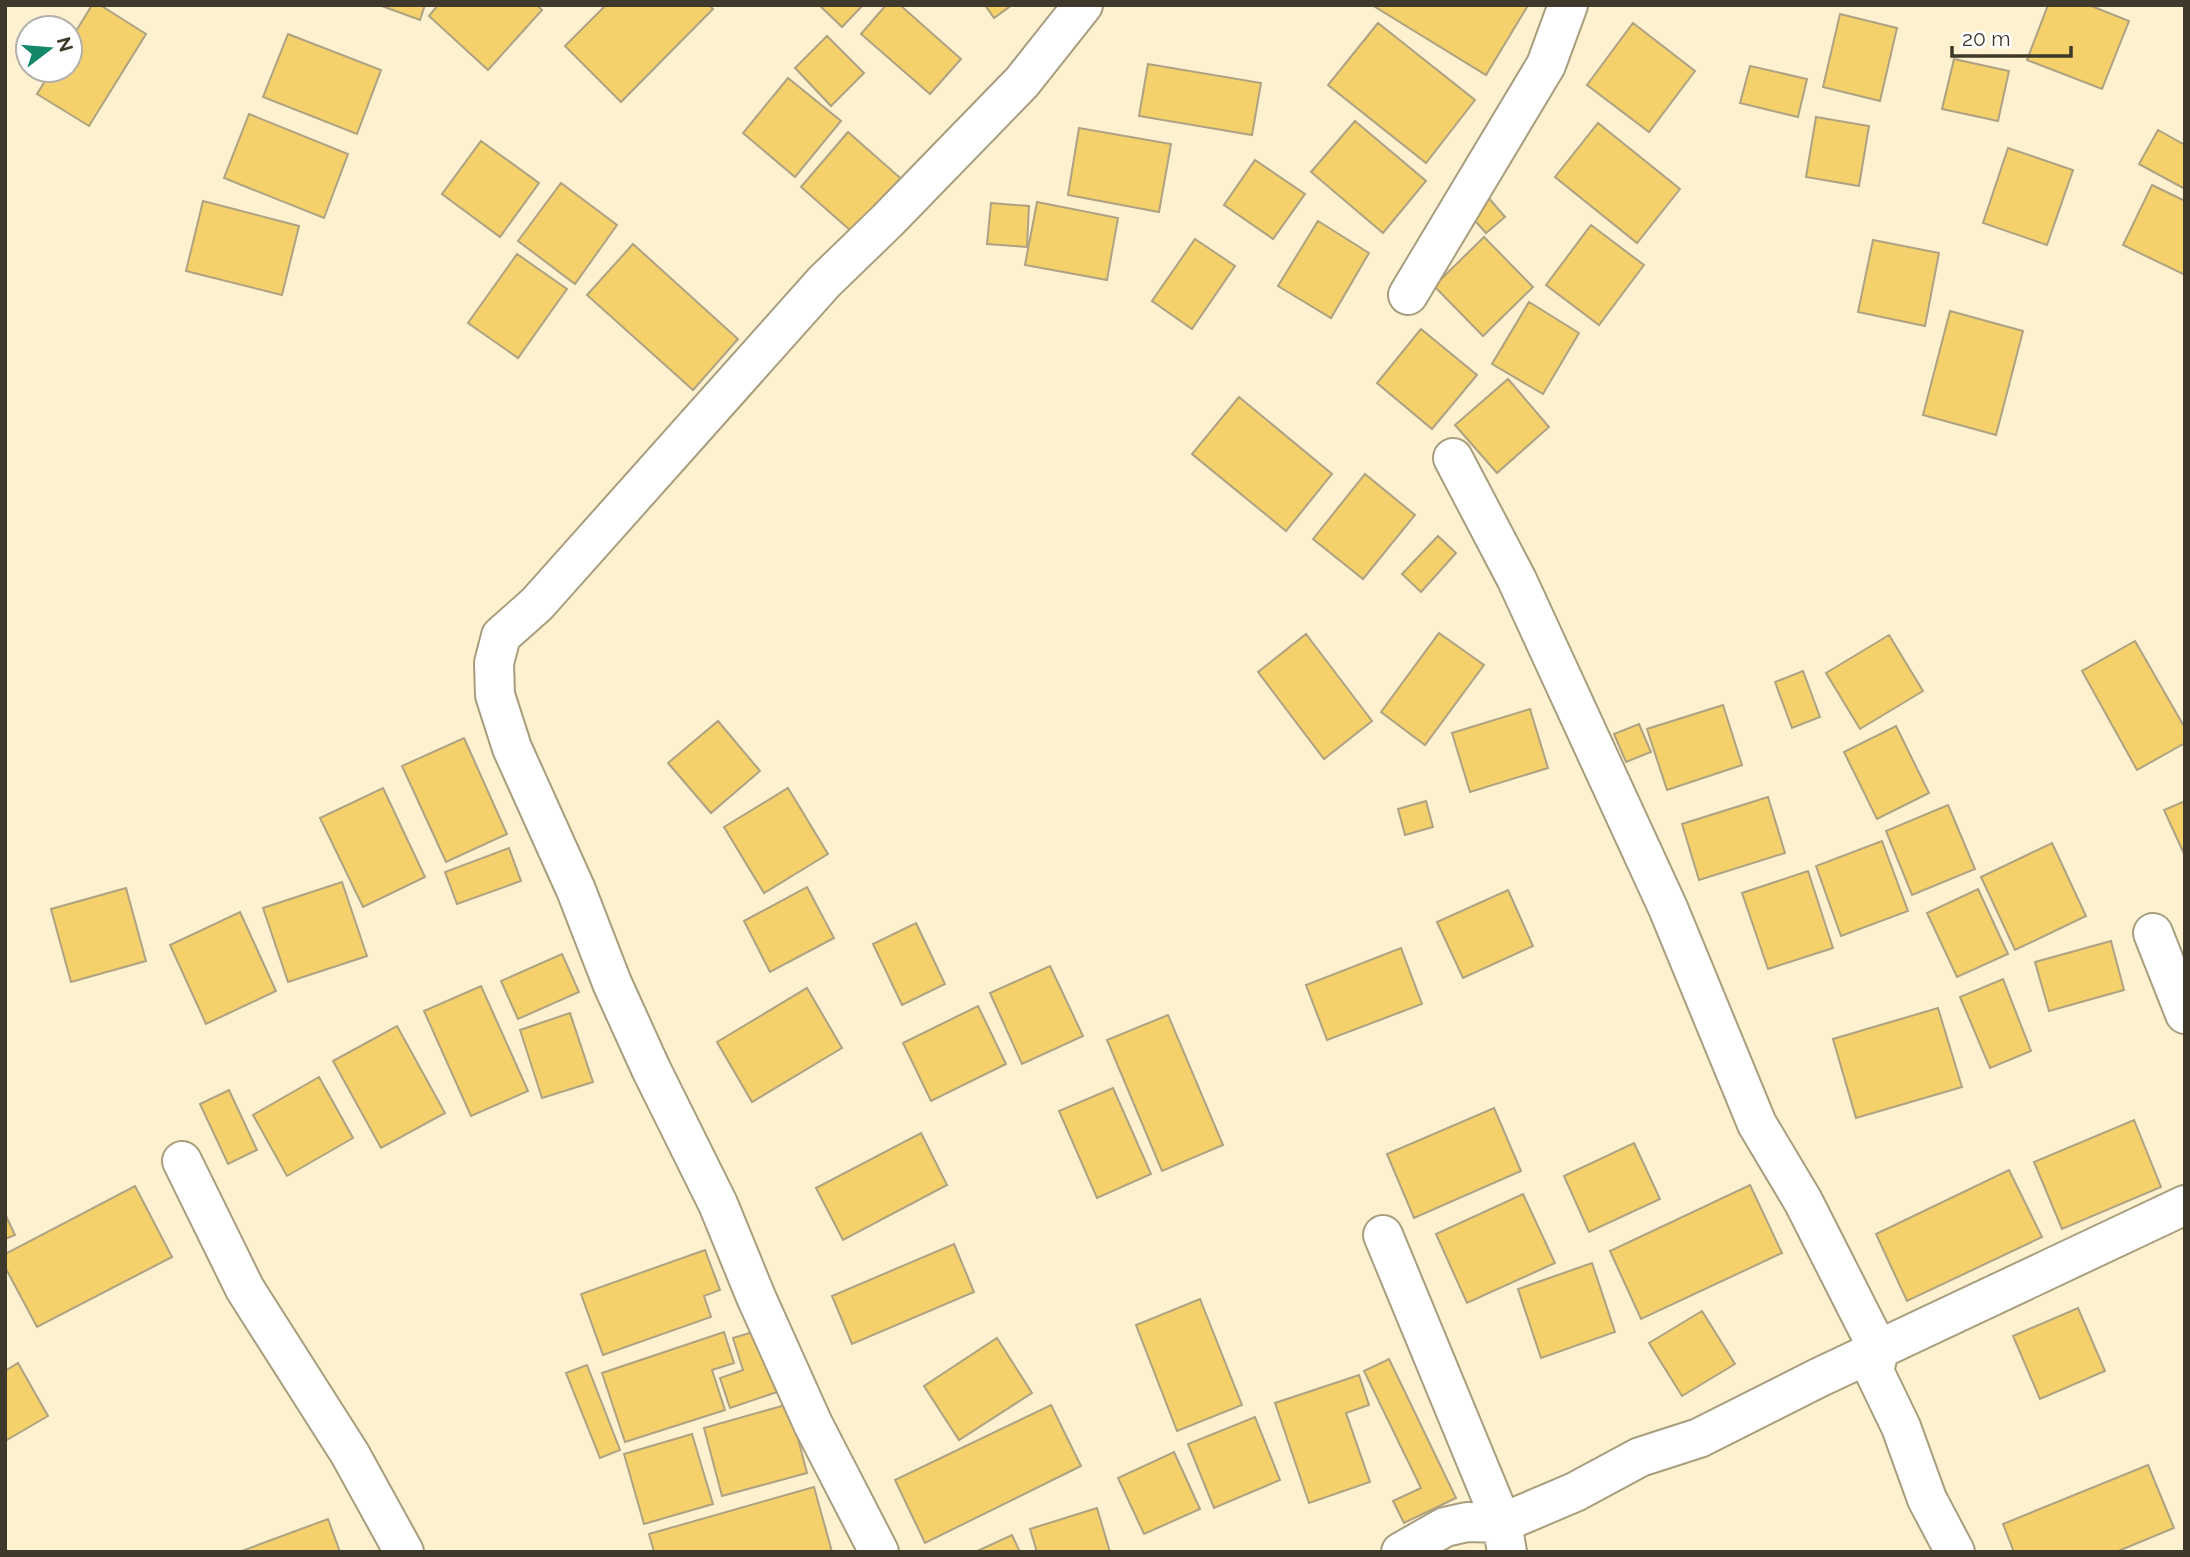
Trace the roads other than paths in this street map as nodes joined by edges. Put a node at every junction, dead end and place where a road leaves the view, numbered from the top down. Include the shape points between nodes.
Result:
1 (1083, 5) edge
2 (1569, 5) edge
3 (1408, 295) dead end
4 (1453, 458) dead end
5 (2153, 933) dead end
6 (2185, 1014) edge
7 (183, 1161) dead end
8 (2185, 1205) edge
9 (1383, 1235) dead end
10 (1879, 1351) junction
11 (1505, 1537) edge
12 (404, 1552) edge
13 (879, 1552) edge
14 (1401, 1552) edge
15 (1955, 1552) edge

1 - 13 street via 1022,82 824,282 537,604 501,636 494,663 495,695 512,748 612,983 718,1204 813,1424
2 - 3 street via 1546,65
4 - 10 street via 1517,580 1668,908 1757,1124 1803,1201
5 - 6 street
7 - 12 street via 245,1289 350,1454
8 - 10 street
9 - 11 street
10 - 11 street via 1699,1438 1640,1457
10 - 15 street via 1874,1371 1901,1427 1927,1499
11 - 14 street via 1467,1522 1445,1527

